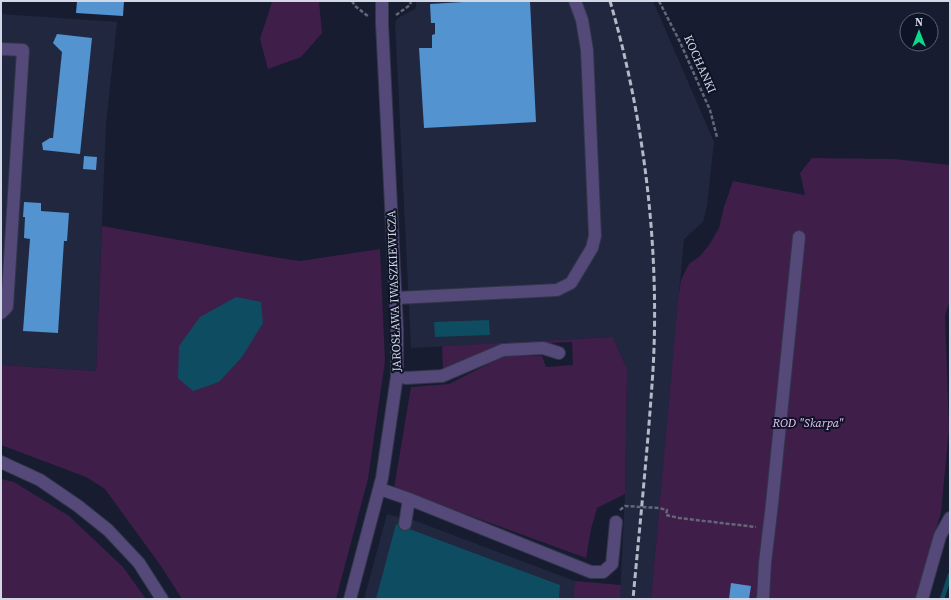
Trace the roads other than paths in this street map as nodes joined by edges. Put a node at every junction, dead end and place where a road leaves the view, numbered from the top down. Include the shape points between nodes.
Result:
1 (382, 1) edge
2 (575, 1) edge
3 (1, 49) edge
4 (799, 237) dead end
5 (396, 298) junction
6 (1, 313) edge
7 (559, 353) dead end
8 (397, 376) junction
9 (1, 462) edge
10 (380, 489) junction
11 (409, 499) junction
12 (950, 518) edge
13 (616, 522) road end
14 (405, 524) dead end
15 (162, 599) edge
16 (350, 599) edge
17 (763, 599) edge
18 (922, 599) edge

1 - 5 street, JAROSŁAWA IWASZKIEWICZA
2 - 5 street via 582,20 587,50 595,236 592,248 571,283 557,290
3 - 6 street via 23,50 7,307
4 - 17 street
5 - 8 street, JAROSŁAWA IWASZKIEWICZA
7 - 8 street via 543,348 503,350 442,376
8 - 10 street, JAROSŁAWA IWASZKIEWICZA
9 - 15 street via 40,480 108,530 139,563
10 - 11 street
10 - 16 street, JAROSŁAWA IWASZKIEWICZA
11 - 13 street via 591,572 603,572 612,564
11 - 14 street
12 - 18 street via 940,536

